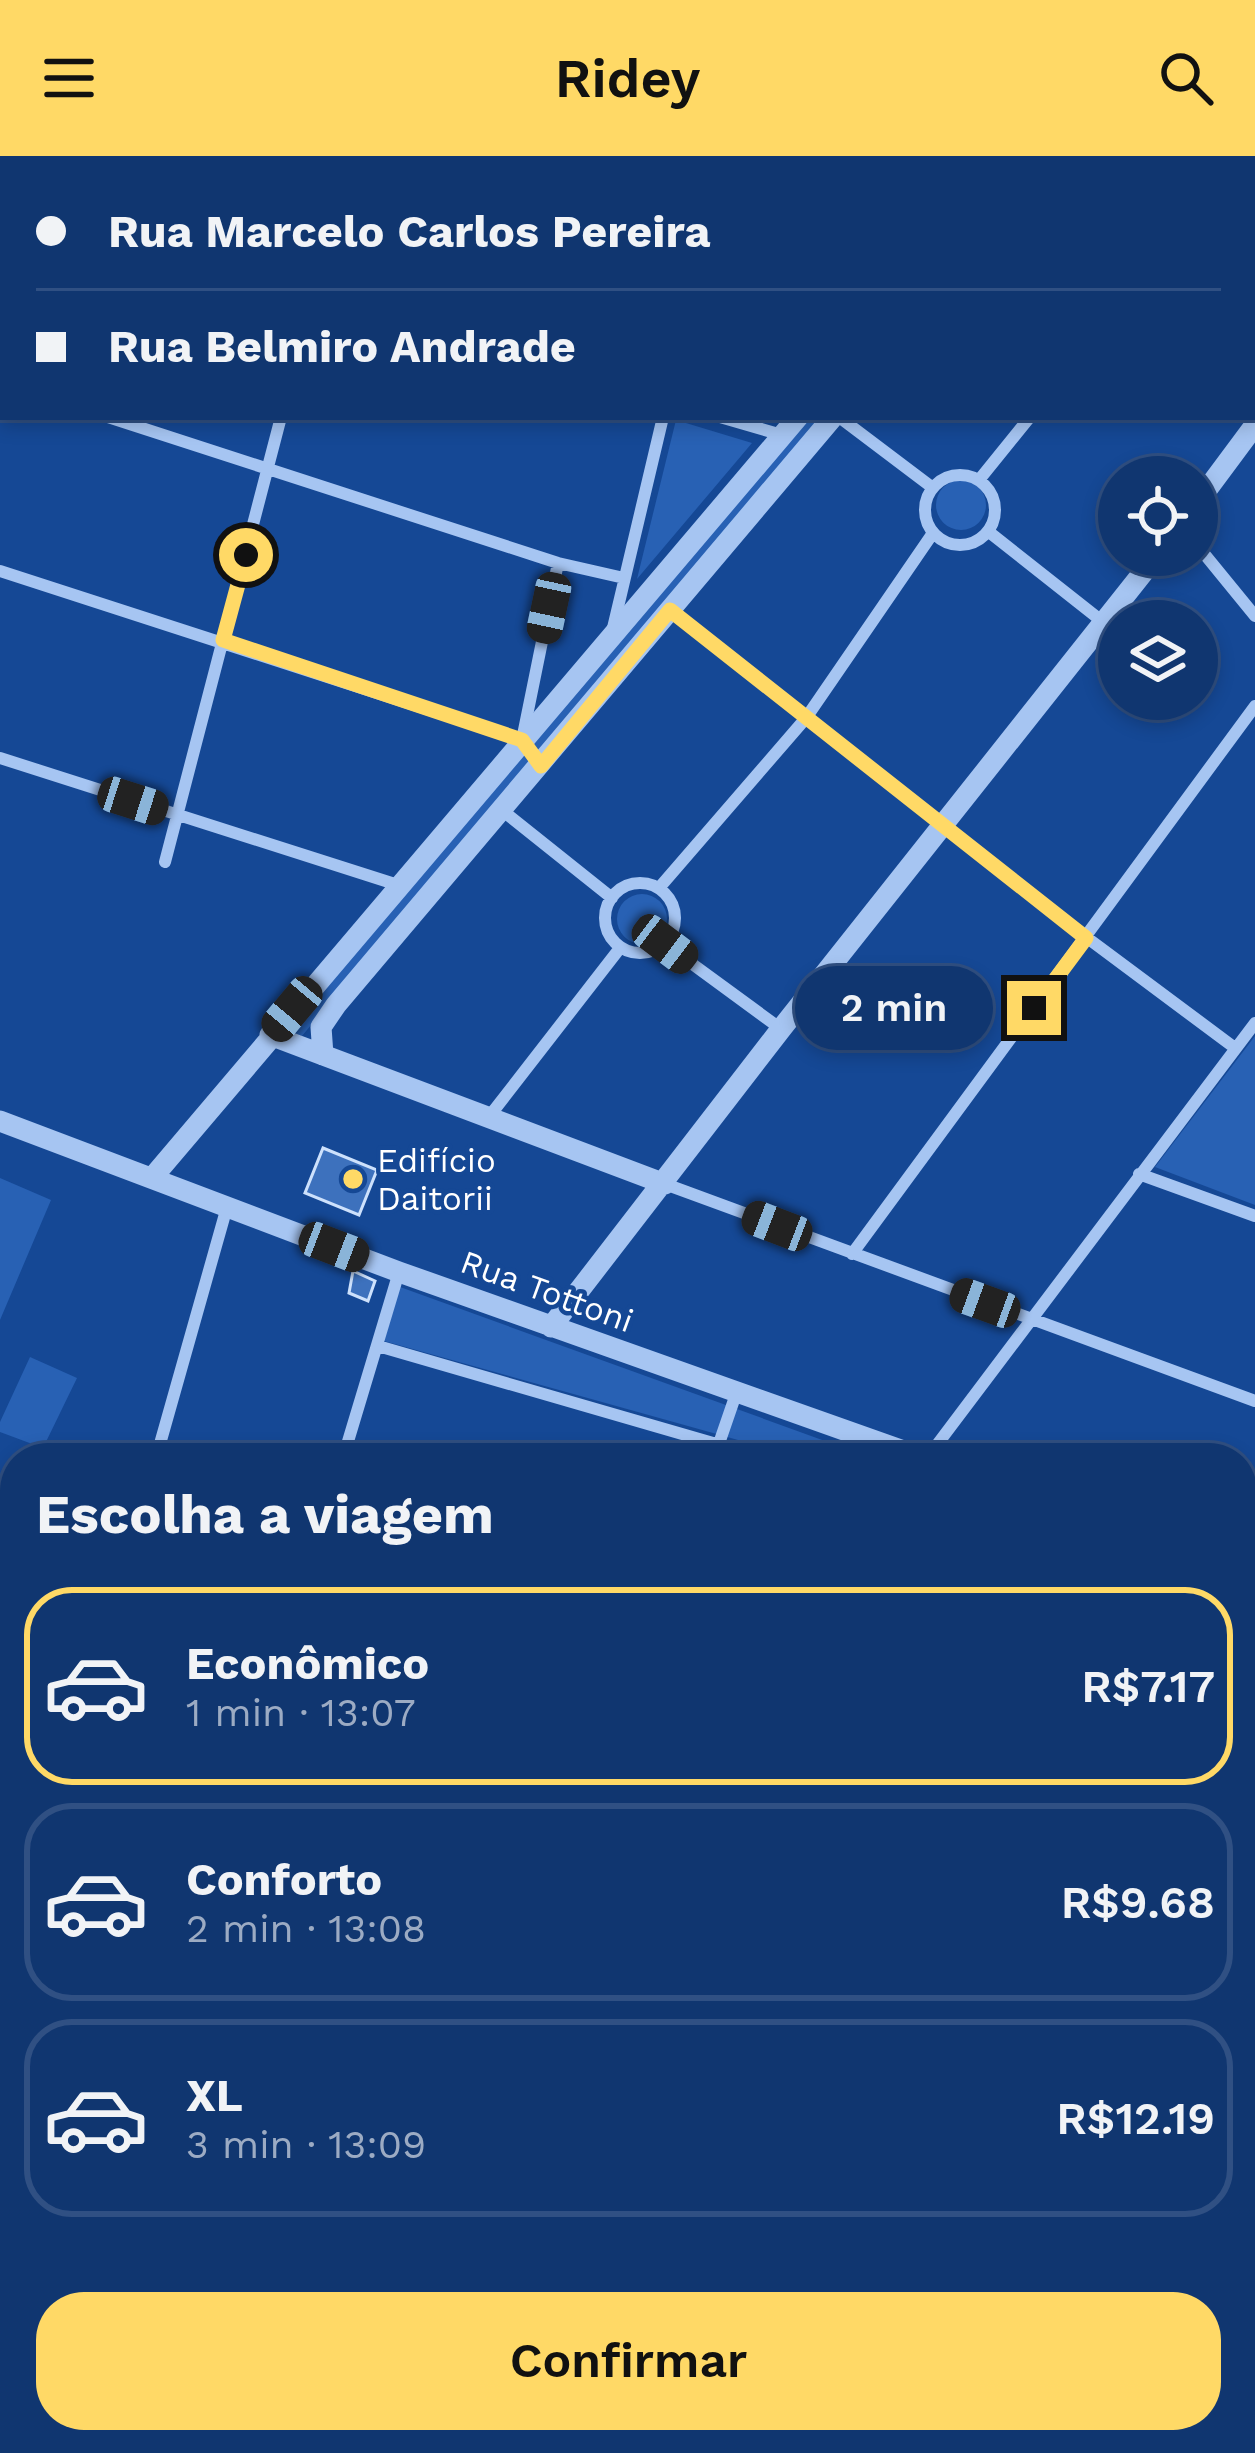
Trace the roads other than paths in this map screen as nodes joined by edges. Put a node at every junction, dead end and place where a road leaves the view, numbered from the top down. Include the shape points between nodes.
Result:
1 (116, 420) edge
2 (280, 420) edge
3 (662, 420) edge
4 (743, 420) edge
5 (833, 420) edge
6 (840, 420) edge
7 (1028, 420) edge
8 (1255, 425) edge
9 (790, 426) edge
10 (269, 469) junction
11 (1218, 474) edge
12 (979, 480) junction
13 (933, 488) junction
14 (988, 532) junction
15 (933, 533) junction
16 (558, 563) junction
17 (0, 571) edge
18 (1218, 571) edge
19 (1139, 576) edge
20 (624, 578) junction
21 (1120, 600) edge
22 (670, 610) junction
23 (1255, 616) edge
24 (1098, 618) edge
25 (1098, 628) edge
26 (612, 634) junction
27 (223, 640) junction
28 (1255, 706) edge
29 (806, 718) junction
30 (522, 740) junction
31 (0, 758) edge
32 (541, 766) junction
33 (503, 811) junction
34 (178, 815) junction
35 (943, 824) junction
36 (165, 862) dead end
37 (398, 885) junction
38 (658, 888) junction
39 (612, 898) junction
40 (1086, 938) junction
41 (665, 944) junction
42 (620, 948) junction
43 (314, 984) junction
44 (336, 1005) junction
45 (1255, 1023) edge
46 (781, 1029) junction
47 (270, 1035) junction
48 (1235, 1048) junction
49 (323, 1055) junction
50 (488, 1118) junction
51 (0, 1121) edge
52 (1139, 1174) junction
53 (152, 1178) junction
54 (665, 1184) junction
55 (227, 1207) junction
56 (1255, 1216) edge
57 (851, 1254) junction
58 (399, 1272) junction
59 (1029, 1319) junction
60 (551, 1327) junction
61 (378, 1346) junction
62 (736, 1394) junction
63 (1255, 1401) edge
64 (159, 1443) edge
65 (348, 1443) edge
66 (690, 1443) edge
67 (719, 1443) edge
68 (881, 1443) edge
69 (936, 1443) edge

1 - 10 street
2 - 10 street
3 - 20 street
4 - 9 street
5 - 22 street
6 - 13 street
7 - 12 street
8 - 11 street
9 - 26 street
10 - 16 street
10 - 27 street
12 - 13 street via 955,475
12 - 14 street via 995,501
13 - 15 street via 925,507
14 - 15 street via 967,545
14 - 24 street
15 - 29 street
16 - 20 street
16 - 30 street
17 - 27 street
18 - 23 street
19 - 21 street
20 - 26 street
22 - 29 street
22 - 32 street
25 - 35 street
26 - 30 street
27 - 30 street
27 - 34 street
28 - 40 street
29 - 35 street
29 - 38 street
30 - 32 street
30 - 37 street
31 - 34 street
32 - 33 street
33 - 39 street
33 - 44 street
34 - 36 street
34 - 37 street
35 - 40 street
35 - 46 street
37 - 43 street
38 - 39 street via 635,883
38 - 41 street via 676,922
39 - 42 street via 606,927
40 - 48 street
40 - 57 street
41 - 42 street via 646,954
41 - 46 street
42 - 50 street
43 - 44 street
43 - 47 street
44 - 49 street via 322,1028
45 - 48 street
46 - 54 street
47 - 49 street
47 - 53 street
48 - 52 street
49 - 50 street
50 - 54 street
51 - 53 street, Rua Tottoni
52 - 56 street
52 - 59 street
53 - 55 street, Rua Tottoni
54 - 57 street
54 - 60 street
55 - 58 street, Rua Tottoni
55 - 64 street
57 - 59 street
58 - 60 street, Rua Tottoni
58 - 61 street
59 - 63 street
59 - 69 street
60 - 62 street, Rua Tottoni
61 - 65 street
61 - 66 street
62 - 67 street
62 - 68 street, Rua Tottoni

